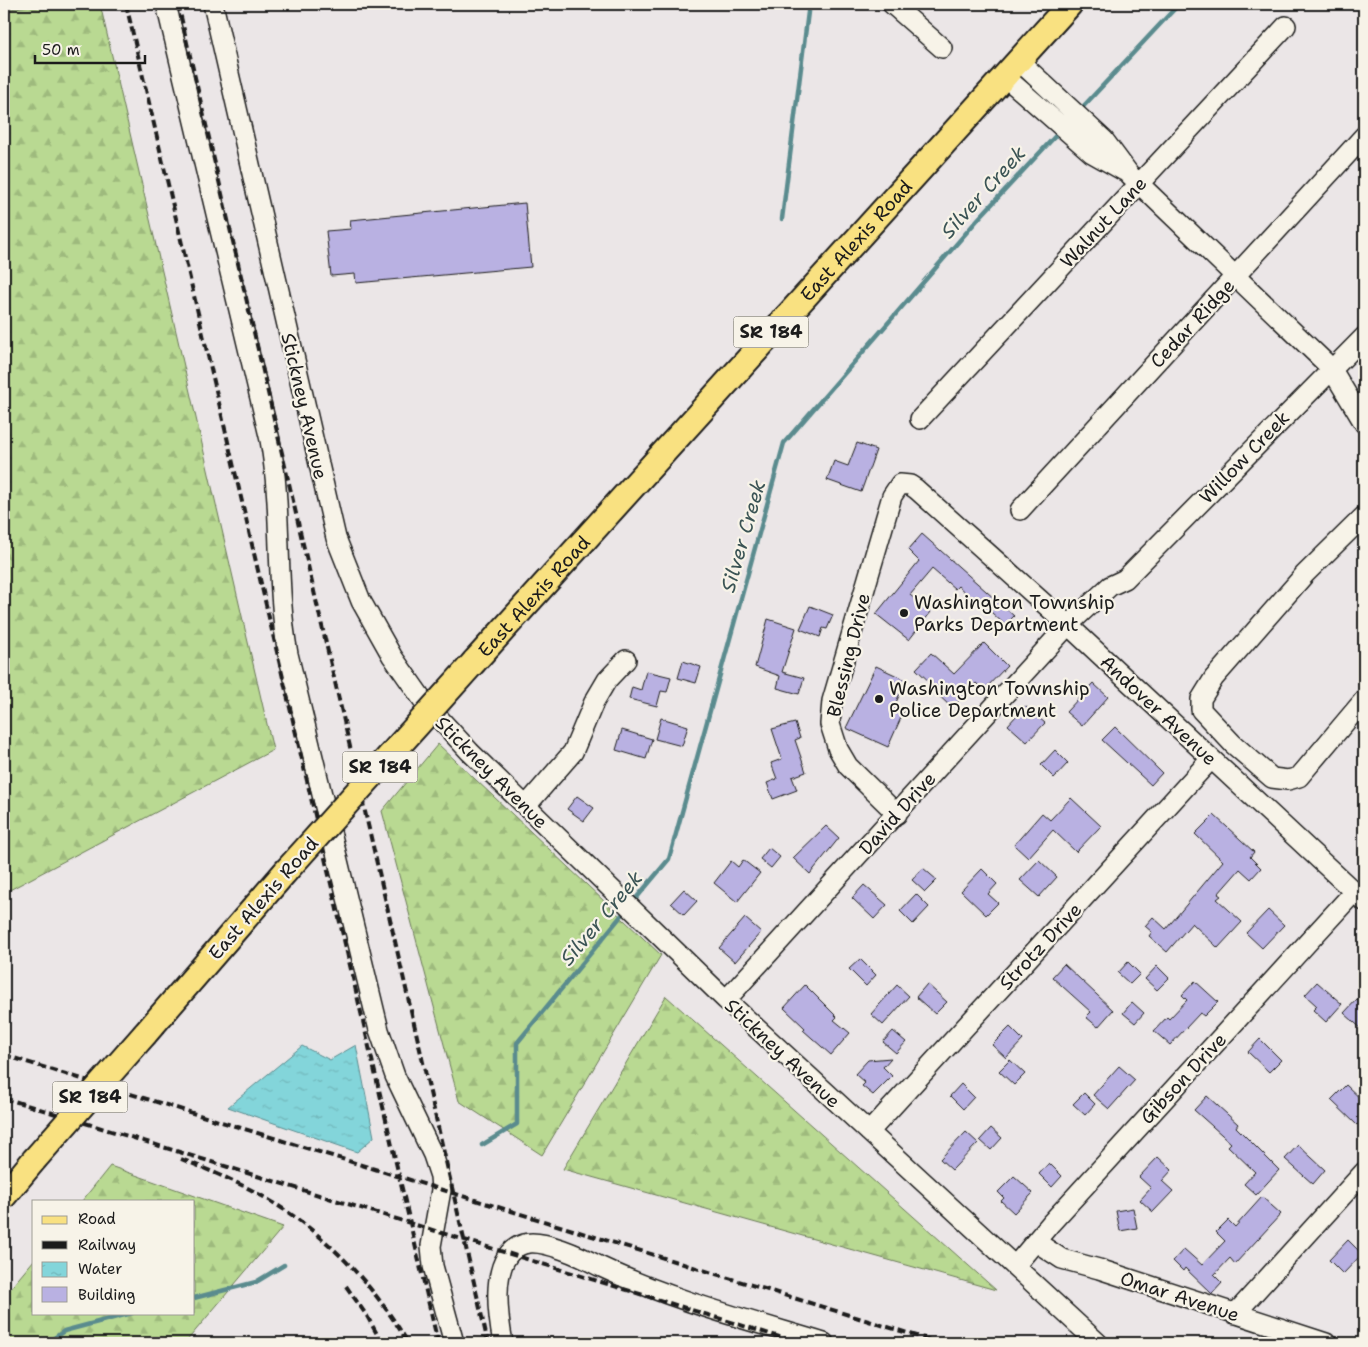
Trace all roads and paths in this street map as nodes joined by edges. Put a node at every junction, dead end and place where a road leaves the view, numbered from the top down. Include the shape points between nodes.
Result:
1 (166, 4) edge
2 (213, 4) edge
3 (892, 4) edge
4 (1070, 4) edge
5 (1286, 26) dead end
6 (942, 48) dead end
7 (1011, 68) junction
8 (1364, 136) edge
9 (1134, 179) junction
10 (1236, 276) junction
11 (1364, 337) edge
12 (1331, 368) junction
13 (920, 419) dead end
14 (1364, 423) edge
15 (906, 484) joint
16 (1020, 510) dead end
17 (1364, 516) edge
18 (1068, 625) junction
19 (626, 660) dead end
20 (1364, 700) edge
21 (1211, 759) junction
22 (526, 806) junction
23 (897, 814) junction
24 (1359, 897) edge
25 (726, 1000) junction
26 (869, 1132) junction
27 (1364, 1172) edge
28 (4, 1196) edge
29 (1036, 1242) junction
30 (1014, 1266) junction
31 (1235, 1314) junction
32 (454, 1343) edge
33 (503, 1343) edge
34 (824, 1343) edge
35 (1098, 1343) edge
36 (1326, 1343) edge

1 - 32 street via 270,440 277,497 282,621 288,654 379,1030 395,1076 440,1176 441,1190 431,1246 433,1266
2 - 22 street, Stickney Avenue via 336,538 348,571 375,629 428,707
3 - 6 street
4 - 7 main road, East Alexis Road / SR 184
5 - 9 street, Walnut Lane
7 - 9 street
7 - 28 main road, East Alexis Road / SR 184, bridge via 286,872
8 - 10 street, Cedar Ridge
9 - 10 street
9 - 13 street, Walnut Lane
10 - 12 street
10 - 16 street, Cedar Ridge
11 - 12 street, Willow Creek
12 - 14 street
12 - 18 street, Willow Creek via 1126,579 1110,586
15 - 18 street, Andover Avenue via 916,489
15 - 23 street, Blessing Drive via 900,484 892,496 830,715 835,742 848,766
17 - 20 street via 1305,574 1225,666 1201,698 1201,710 1272,778 1288,780 1299,777
18 - 21 street, Andover Avenue
18 - 23 street, David Drive
19 - 22 street via 598,694 573,752
21 - 24 street, Andover Avenue
21 - 26 street, Strotz Drive
22 - 25 street, Stickney Avenue
23 - 25 street, David Drive
24 - 29 street, Gibson Drive via 1051,1222
25 - 26 street, Stickney Avenue
26 - 30 street, Stickney Avenue
27 - 31 street
29 - 30 street, Gibson Drive
29 - 31 street, Omar Avenue via 1071,1262
30 - 35 street, Stickney Avenue
31 - 36 street, Omar Avenue
33 - 34 street via 498,1309 501,1271 509,1254 532,1242 572,1253 620,1276 688,1301

